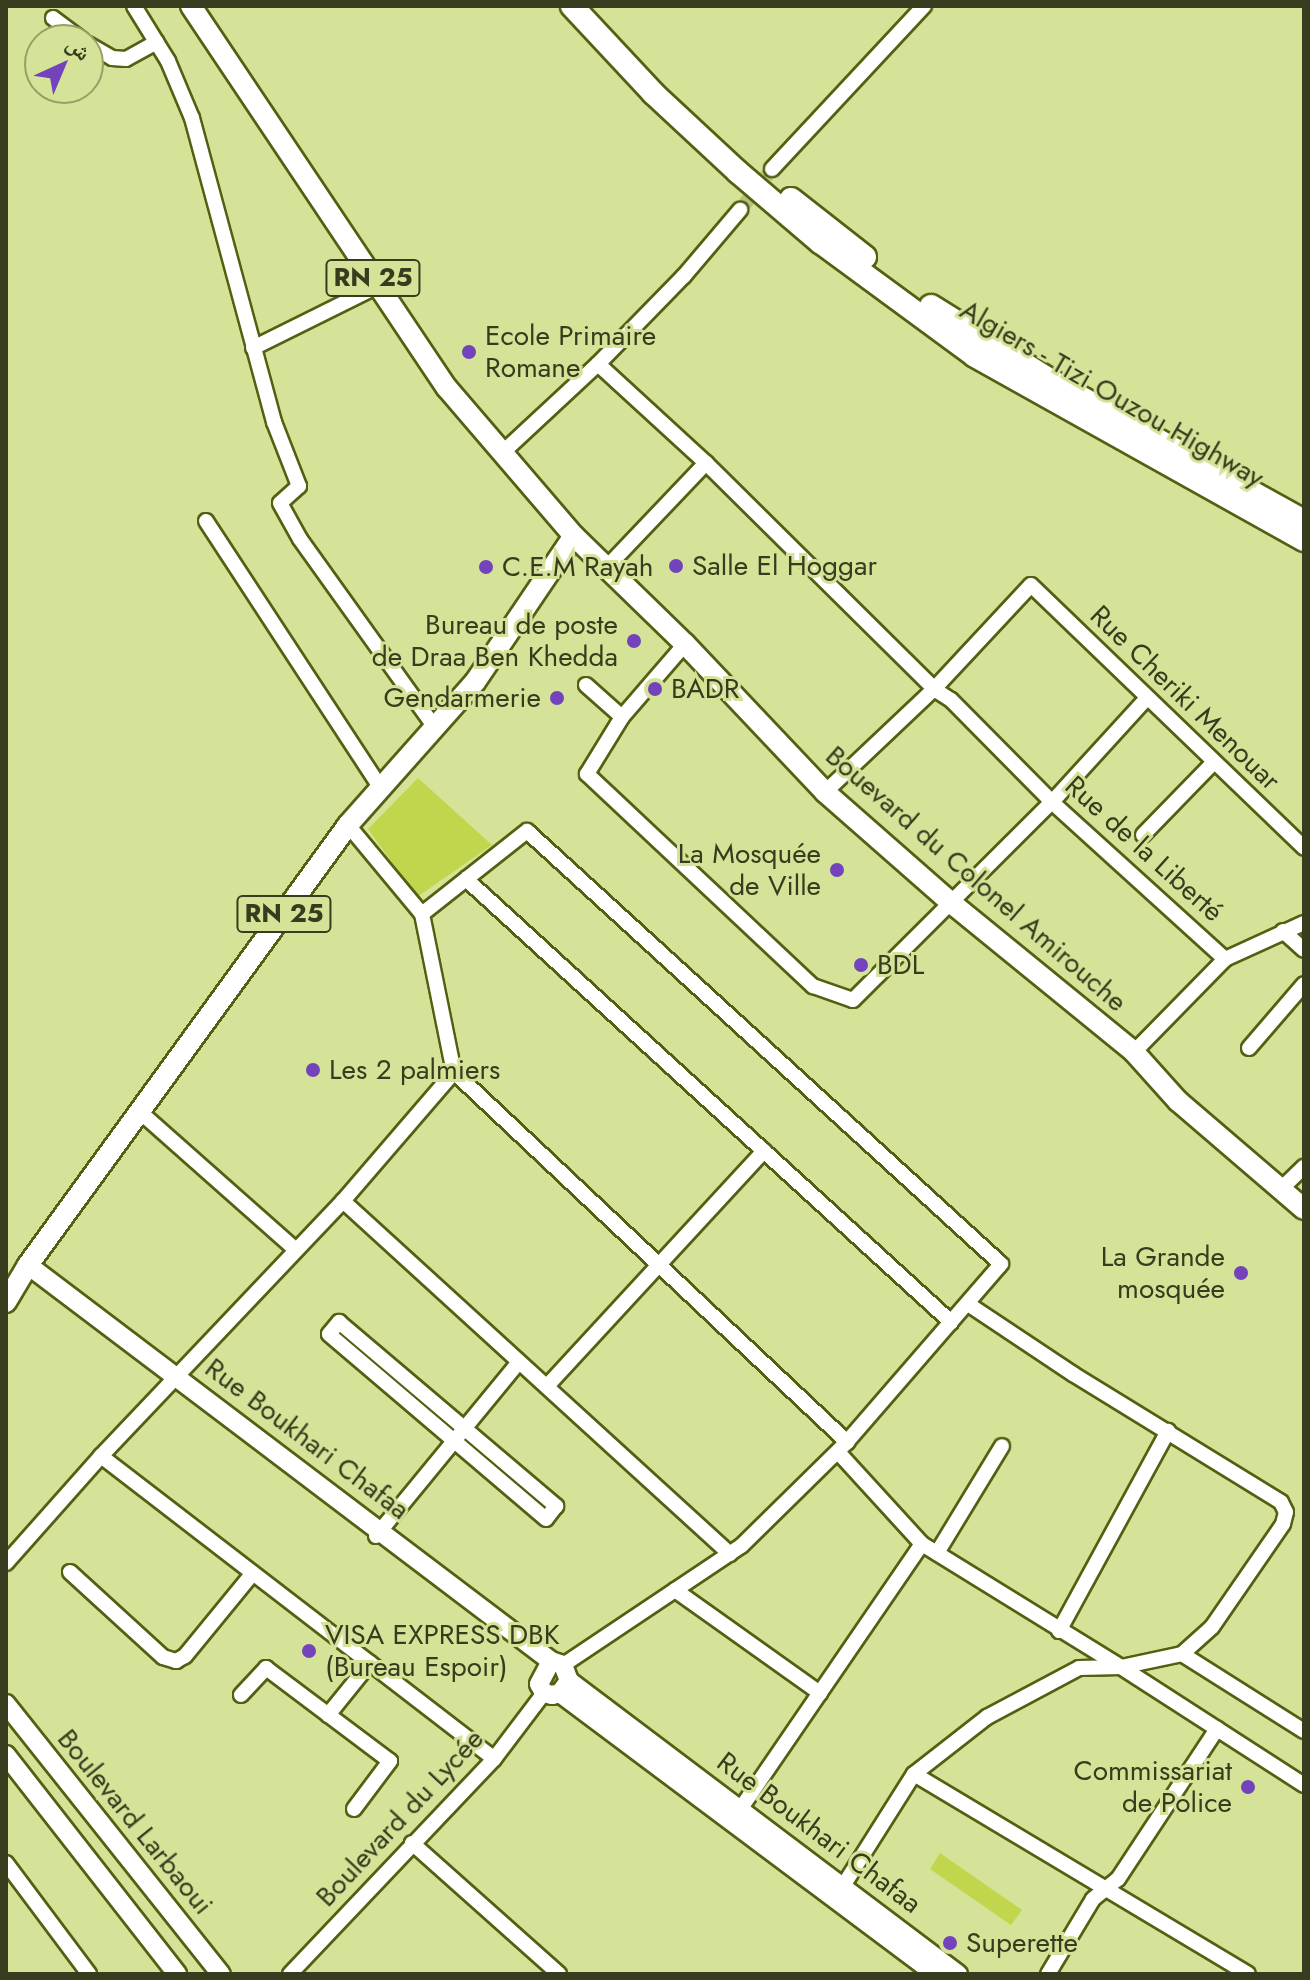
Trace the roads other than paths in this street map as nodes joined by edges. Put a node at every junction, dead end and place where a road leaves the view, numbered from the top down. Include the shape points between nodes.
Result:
1 (134, 6) edge
2 (191, 6) edge
3 (572, 6) edge
4 (591, 6) edge
5 (924, 6) edge
6 (53, 18) dead end
7 (61, 24) edge
8 (157, 42) junction
9 (104, 53) edge
10 (772, 169) tunnel mouth
11 (740, 210) tunnel mouth
12 (378, 286) junction
13 (253, 348) junction
14 (598, 364) junction
15 (501, 454) junction
16 (706, 463) junction
17 (206, 521) dead end
18 (1304, 521) edge
19 (574, 536) junction
20 (1304, 540) edge
21 (606, 568) junction
22 (685, 644) junction
23 (586, 685) dead end
24 (934, 689) junction
25 (1147, 698) junction
26 (622, 717) junction
27 (436, 729) junction
28 (1214, 762) junction
29 (381, 788) junction
30 (825, 792) junction
31 (1052, 802) junction
32 (348, 825) junction
33 (1143, 835) dead end
34 (1304, 848) edge
35 (466, 879) junction
36 (949, 901) junction
37 (422, 914) junction
38 (1304, 923) edge
39 (1283, 931) junction
40 (1304, 950) edge
41 (1225, 959) junction
42 (1304, 984) edge
43 (1249, 1048) dead end
44 (1134, 1052) junction
45 (454, 1072) junction
46 (140, 1112) junction
47 (764, 1151) junction
48 (1304, 1167) edge
49 (1281, 1189) junction
50 (343, 1201) junction
51 (1304, 1209) edge
52 (296, 1250) junction
53 (658, 1265) junction
54 (26, 1269) junction
55 (6, 1302) edge
56 (968, 1304) junction
57 (951, 1322) junction
58 (519, 1362) junction
59 (172, 1380) junction
60 (547, 1386) junction
61 (464, 1428) junction
62 (1168, 1431) junction
63 (454, 1440) junction
64 (1002, 1446) dead end
65 (842, 1447) junction
66 (101, 1456) junction
67 (378, 1532) junction
68 (922, 1544) junction
69 (937, 1553) junction
70 (730, 1554) junction
71 (6, 1563) edge
72 (70, 1572) dead end
73 (253, 1573) junction
74 (675, 1590) junction
75 (1059, 1631) junction
76 (1182, 1654) junction
77 (370, 1663) junction
78 (1121, 1667) junction
79 (556, 1676) junction
80 (820, 1693) junction
81 (241, 1695) dead end
82 (6, 1704) edge
83 (328, 1715) junction
84 (1217, 1729) junction
85 (1304, 1731) edge
86 (6, 1755) edge
87 (494, 1759) junction
88 (914, 1774) junction
89 (1304, 1785) edge
90 (741, 1808) junction
91 (354, 1809) dead end
92 (412, 1843) junction
93 (6, 1863) edge
94 (1106, 1889) junction
95 (840, 1892) junction
96 (89, 1974) edge
97 (177, 1974) edge
98 (221, 1974) edge
99 (290, 1974) edge
100 (559, 1974) edge
101 (936, 1974) edge
102 (958, 1974) edge
103 (1048, 1974) edge
104 (1248, 1974) edge

1 - 8 street
2 - 12 main road, Bouevard du Colonel Amirouche / RN 25
3 - 20 highway, Algiers - Tizi Ouzou Highway via 653,93 750,182 820,242 975,356
4 - 18 highway, Algiers - Tizi Ouzou Highway via 700,119 777,187 935,309 1053,382
5 - 10 street
6 - 7 street
8 - 9 street via 126,59
8 - 13 street via 192,118
11 - 14 street
12 - 13 street
12 - 15 main road, Bouevard du Colonel Amirouche / RN 25 via 447,388
13 - 27 street via 299,486 282,498 285,515
14 - 15 street
14 - 16 street, Rue de la Liberté
15 - 19 main road, Bouevard du Colonel Amirouche / RN 25
16 - 21 street
16 - 24 street, Rue de la Liberté
17 - 29 street
19 - 21 main road, Bouevard du Colonel Amirouche
19 - 27 main road, RN 25 via 475,682
21 - 22 main road, Bouevard du Colonel Amirouche
22 - 26 street
22 - 30 main road, Bouevard du Colonel Amirouche
23 - 26 street
24 - 25 street, Rue Cheriki Menouar via 1031,585
24 - 30 street
24 - 31 street, Rue de la Liberté
25 - 28 street, Rue Cheriki Menouar
25 - 31 street
26 - 36 street via 587,774 813,986 853,1000
27 - 29 main road, RN 25
28 - 33 street
28 - 34 street, Rue Cheriki Menouar
29 - 32 main road, RN 25
30 - 36 main road, Bouevard du Colonel Amirouche
31 - 36 street
31 - 41 street, Rue de la Liberté
32 - 37 street
32 - 46 main road, RN 25
35 - 37 street
35 - 47 street
35 - 56 street, Boulevard du Lycée via 527,831 1001,1264
36 - 44 main road, Bouevard du Colonel Amirouche
37 - 45 street
38 - 39 street
39 - 40 street
39 - 41 street
41 - 44 street, Rue de la Liberté
42 - 43 street
44 - 49 main road, Bouevard du Colonel Amirouche via 1178,1101
45 - 50 street
45 - 53 street
46 - 52 street
46 - 54 main road, RN 25
47 - 53 street
47 - 57 street
48 - 49 street
49 - 51 main road, Bouevard du Colonel Amirouche
50 - 52 street
50 - 58 street
52 - 59 street
53 - 60 street
53 - 65 street
54 - 55 main road, RN 25
54 - 59 main road, Rue Boukhari Chafaa
56 - 57 street, Boulevard du Lycée
56 - 62 street
57 - 65 street, Boulevard du Lycée
58 - 60 street
58 - 61 street
59 - 66 street
59 - 67 main road, Rue Boukhari Chafaa
60 - 70 street
61 - 63 street
61 - 63 street via 556,1506 546,1519
61 - 63 street via 339,1322 329,1334
62 - 75 street
62 - 76 street via 1281,1502 1286,1512 1212,1627
63 - 67 street
64 - 69 street
65 - 68 street
65 - 70 street, Boulevard du Lycée
66 - 71 street
66 - 73 street
67 - 79 main road, Rue Boukhari Chafaa
68 - 69 street
68 - 80 street
69 - 75 street
70 - 74 street, Boulevard du Lycée
72 - 73 street via 163,1657 176,1661
73 - 77 street
74 - 79 street, Boulevard du Lycée
74 - 80 street
75 - 78 street
76 - 78 street
76 - 85 street
77 - 83 street
77 - 87 street
78 - 84 street
78 - 88 street via 1079,1668 987,1717
79 - 87 street, Boulevard du Lycée
79 - 90 main road, Rue Boukhari Chafaa
79 - 95 main road, Rue Boukhari Chafaa
80 - 90 street
81 - 83 street via 266,1668
82 - 98 main road, Boulevard Larbaoui
83 - 91 street via 390,1761
84 - 89 street
84 - 94 street via 1118,1879
86 - 97 main road, Boulevard Larbaoui
87 - 92 street, Boulevard du Lycée
88 - 94 street
88 - 95 street
90 - 95 main road, Rue Boukhari Chafaa
92 - 99 street, Boulevard du Lycée
92 - 100 street
93 - 96 street
94 - 103 street via 1093,1899
94 - 104 street
95 - 101 main road, Rue Boukhari Chafaa
95 - 102 main road, Rue Boukhari Chafaa

